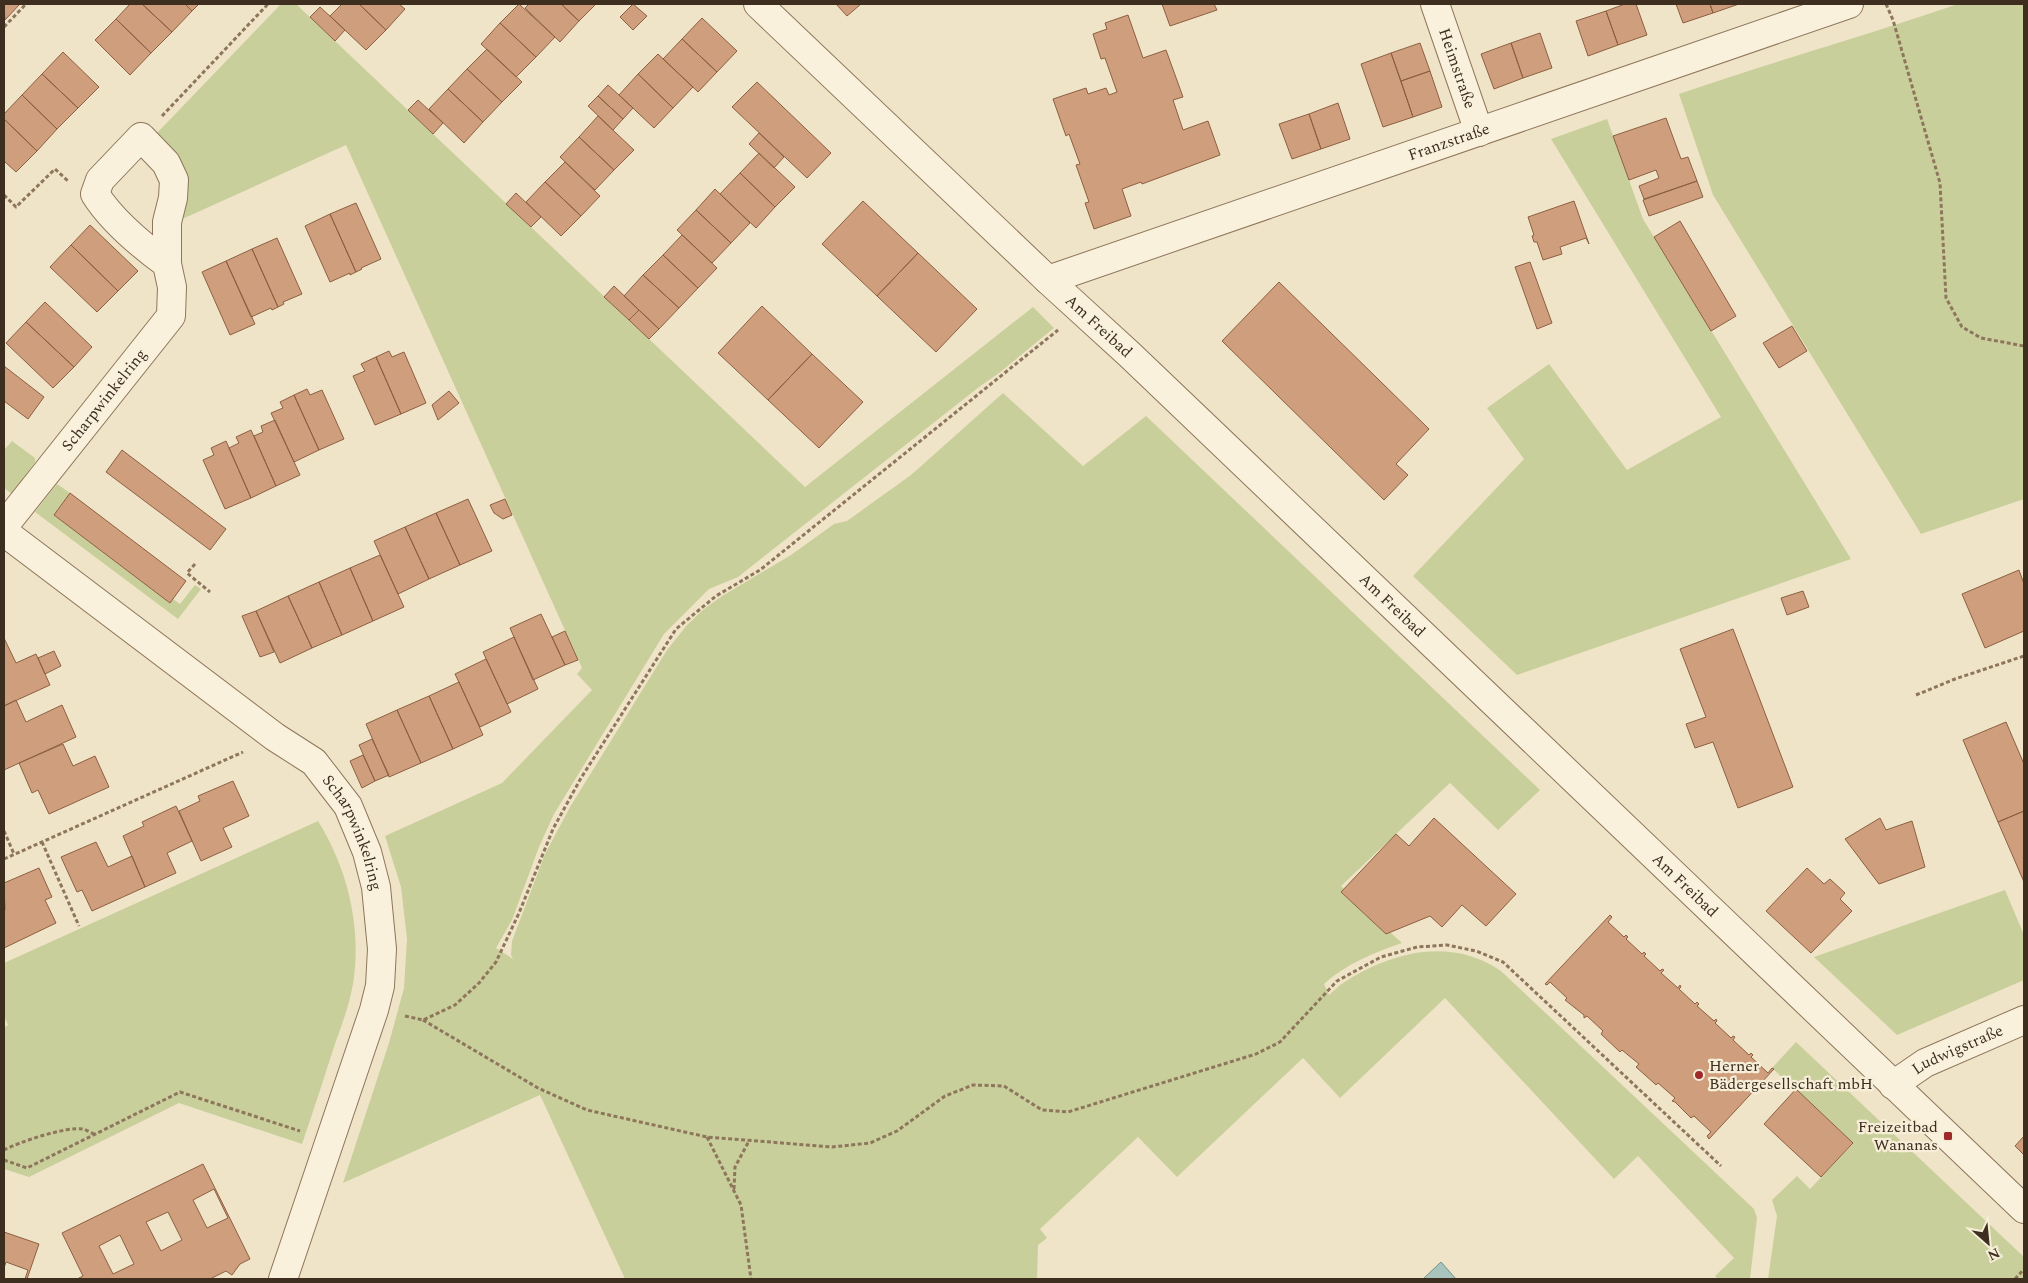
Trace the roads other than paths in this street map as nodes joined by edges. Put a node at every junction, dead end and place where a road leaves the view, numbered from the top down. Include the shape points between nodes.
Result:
1 (758, 4) edge
2 (1435, 4) edge
3 (1849, 4) edge
4 (1479, 132) junction
5 (167, 264) junction
6 (1048, 280) junction
7 (4, 526) edge
8 (4, 532) edge
9 (2024, 1020) edge
10 (1893, 1084) junction
11 (2024, 1209) edge
12 (283, 1279) edge

1 - 6 street, Am Freibad
2 - 4 street, Heimstraße
3 - 4 street, Franzstraße
4 - 6 street, Franzstraße
5 - 5 street, Scharpwinkelring via 167,222 174,198 174,180 166,163 142,137 100,180 95,194 145,247
5 - 7 street, Scharpwinkelring via 172,287 171,316
6 - 10 street, Am Freibad
8 - 12 street, Scharpwinkelring via 275,737 314,762 348,806 367,852 376,887 382,949 380,986
9 - 10 street, Ludwigstraße via 1925,1063
10 - 11 street, Am Freibad

